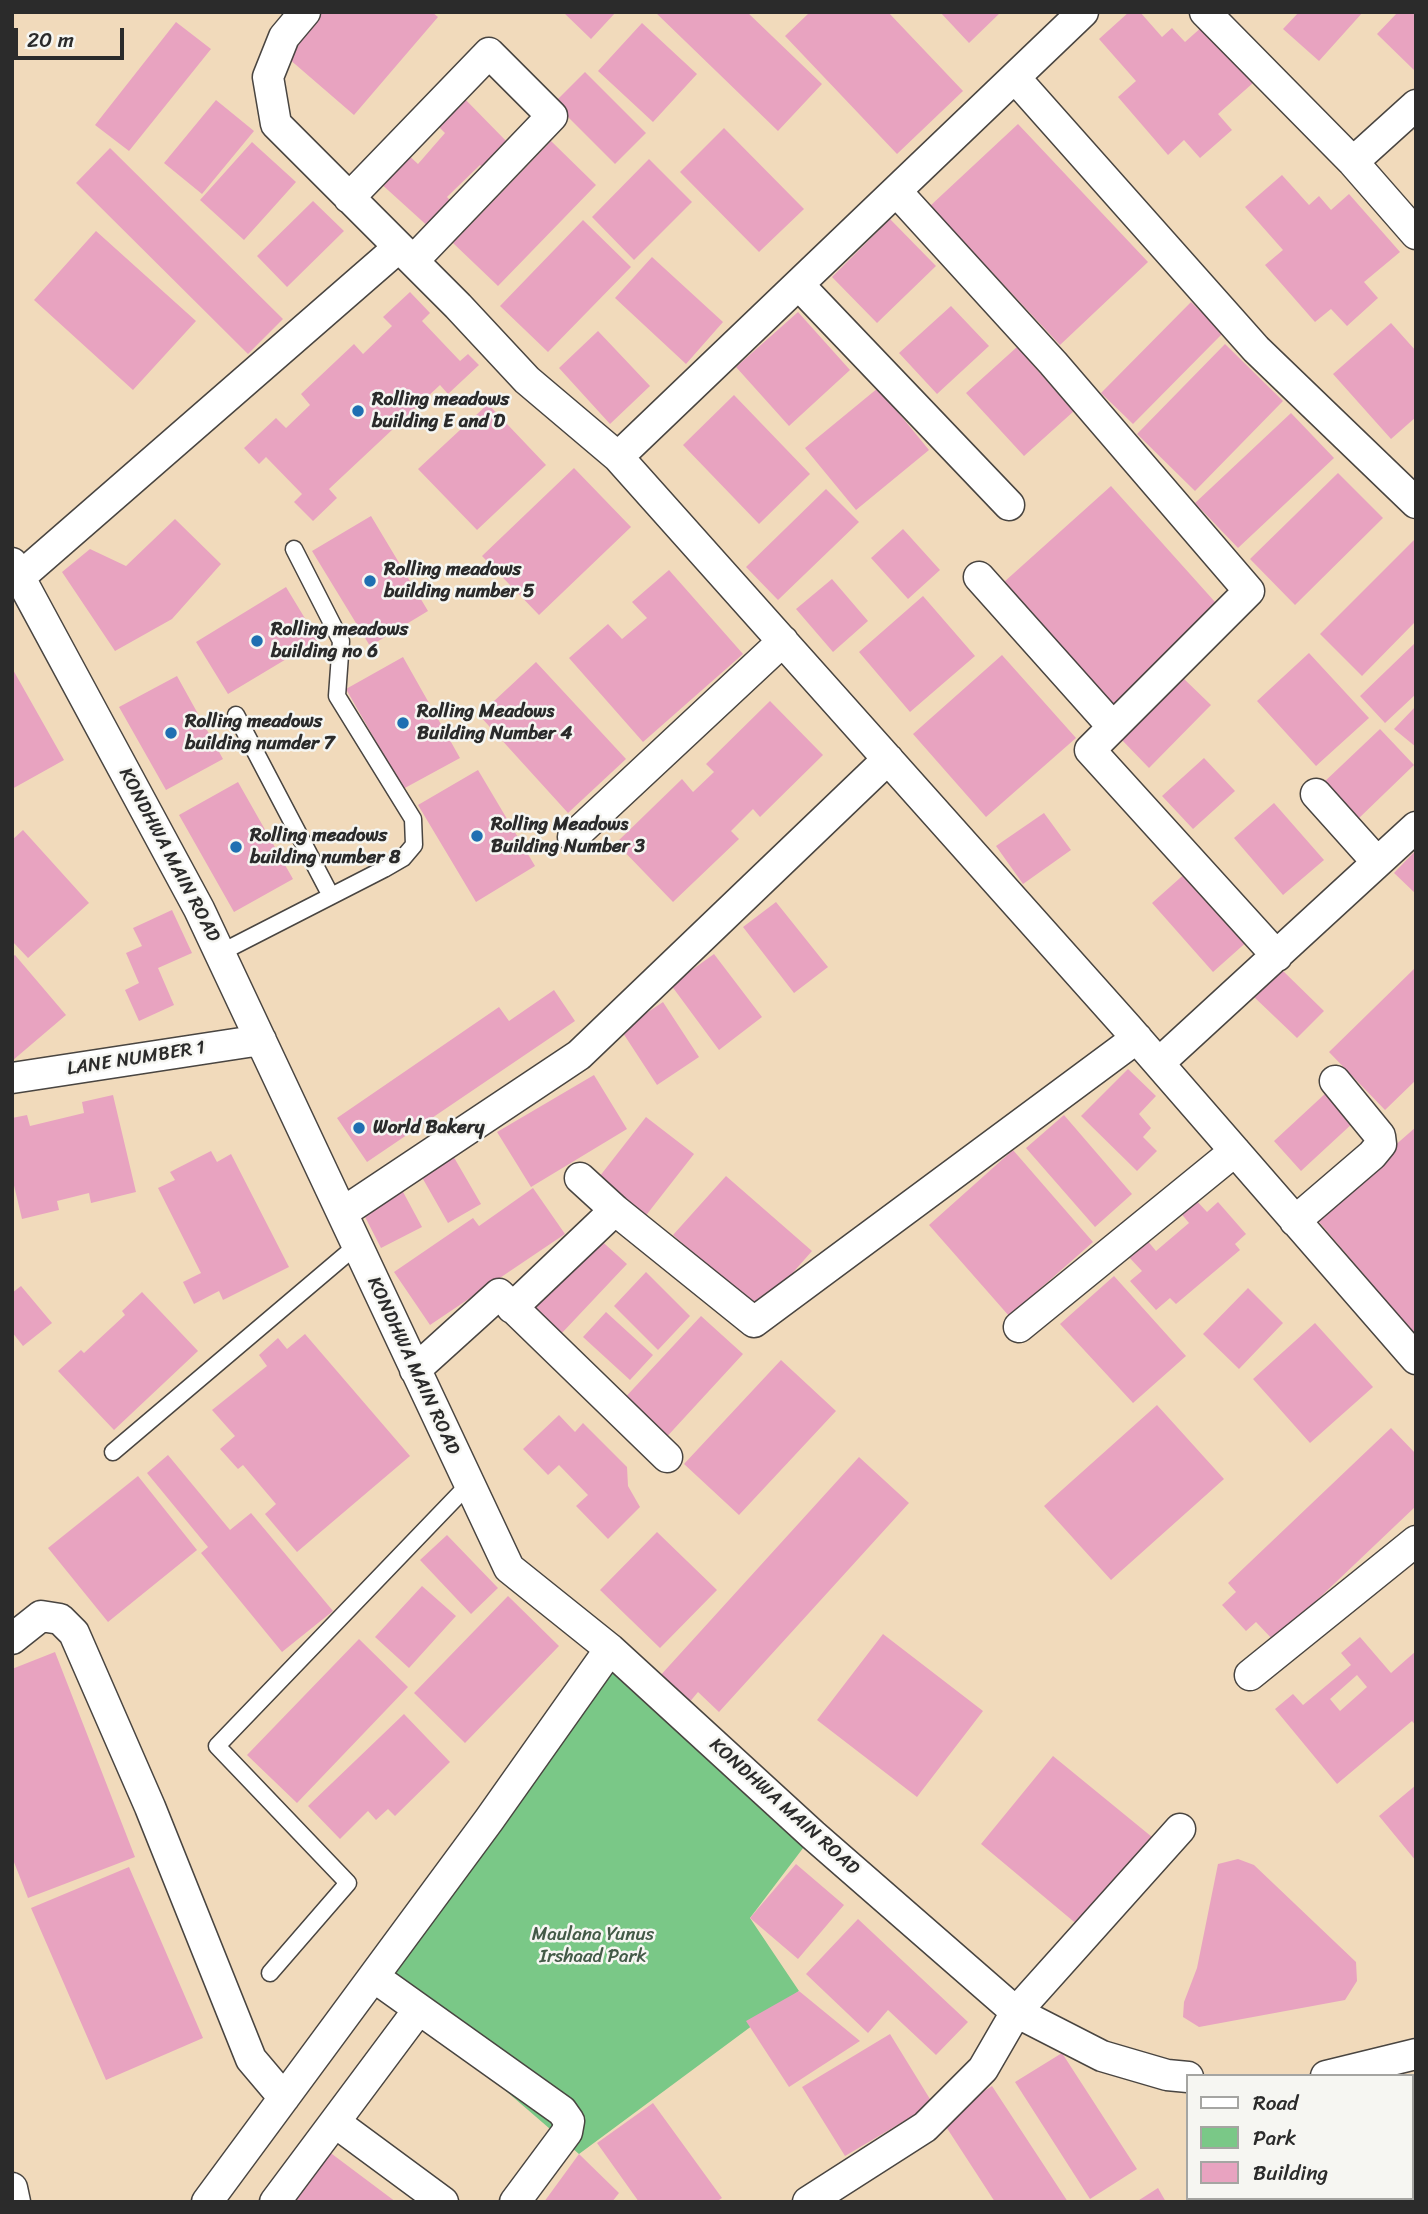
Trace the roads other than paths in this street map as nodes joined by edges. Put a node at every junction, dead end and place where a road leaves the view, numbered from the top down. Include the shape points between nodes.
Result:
1 (304, 12) edge
2 (1083, 12) edge
3 (1205, 12) edge
4 (1016, 79) junction
5 (1416, 105) edge
6 (1353, 162) junction
7 (897, 192) junction
8 (349, 198) junction
9 (1416, 234) edge
10 (406, 254) junction
11 (799, 285) junction
12 (618, 457) junction
13 (1416, 503) edge
14 (1009, 505) dead end
15 (294, 549) dead end
16 (16, 570) edge
17 (979, 577) dead end
18 (783, 641) junction
19 (236, 715) dead end
20 (1113, 727) junction
21 (888, 759) junction
22 (1316, 794) dead end
23 (1416, 827) edge
24 (573, 837) dead end
25 (1377, 862) junction
26 (331, 896) junction
27 (220, 953) junction
28 (1277, 956) junction
29 (1137, 1038) junction
30 (261, 1040) junction
31 (1159, 1063) junction
32 (12, 1077) edge
33 (1335, 1081) dead end
34 (1235, 1151) junction
35 (580, 1178) dead end
36 (615, 1210) junction
37 (342, 1213) junction
38 (1295, 1220) junction
39 (356, 1246) junction
40 (512, 1308) junction
41 (1018, 1327) dead end
42 (1416, 1359) edge
43 (415, 1370) junction
44 (113, 1452) dead end
45 (667, 1457) dead end
46 (469, 1484) junction
47 (1416, 1541) edge
48 (12, 1639) edge
49 (610, 1649) junction
50 (1250, 1675) dead end
51 (1180, 1829) dead end
52 (270, 1973) dead end
53 (374, 1977) junction
54 (419, 2009) junction
55 (1016, 2012) junction
56 (1416, 2054) edge
57 (1334, 2074) edge
58 (1186, 2077) edge
59 (284, 2098) junction
60 (335, 2123) junction
61 (12, 2188) edge
62 (15, 2202) edge
63 (207, 2202) edge
64 (275, 2202) edge
65 (443, 2202) edge
66 (515, 2202) edge
67 (808, 2202) edge

1 - 8 street via 284,37 268,76 276,124
2 - 4 street
3 - 6 street
4 - 7 street
4 - 13 street via 1256,349
5 - 6 street
6 - 9 street
7 - 11 street
7 - 20 street via 1054,363 1249,592
8 - 10 street
8 - 10 street via 489,53 552,116
10 - 12 street via 527,380
10 - 16 street
11 - 12 street
11 - 14 street
12 - 18 street
15 - 26 lane via 341,641 337,696 413,819 414,845 403,858
16 - 27 street, KONDHWA MAIN ROAD
17 - 20 street
18 - 21 street
18 - 24 street
19 - 26 lane
20 - 28 street via 1090,750
21 - 29 street
21 - 37 street via 579,1055
22 - 25 street
23 - 25 street
25 - 28 street
26 - 27 lane
27 - 30 street, KONDHWA MAIN ROAD
28 - 31 street
29 - 31 street
29 - 36 street via 754,1322
30 - 32 street, LANE NUMBER 1
30 - 37 street, KONDHWA MAIN ROAD
31 - 34 street
33 - 38 street via 1380,1136 1381,1144
34 - 38 street
34 - 41 street
35 - 36 street
36 - 40 street
37 - 39 street, KONDHWA MAIN ROAD
38 - 42 street
39 - 43 street, KONDHWA MAIN ROAD
39 - 44 lane
40 - 43 street via 499,1294
40 - 45 street
43 - 46 street, KONDHWA MAIN ROAD
46 - 49 street, KONDHWA MAIN ROAD via 509,1568
46 - 52 lane via 217,1746 348,1883
47 - 50 street
48 - 59 street via 41,1616 60,1619 74,1633 251,2059
49 - 53 street
49 - 55 street, KONDHWA MAIN ROAD
51 - 55 street
53 - 54 street
53 - 59 street
54 - 60 street
54 - 66 street via 562,2111 569,2121 567,2132
55 - 58 street, KONDHWA MAIN ROAD via 1102,2056
55 - 67 street via 983,2069 925,2127
56 - 57 street
59 - 63 street
60 - 64 street
60 - 65 street
61 - 62 street

